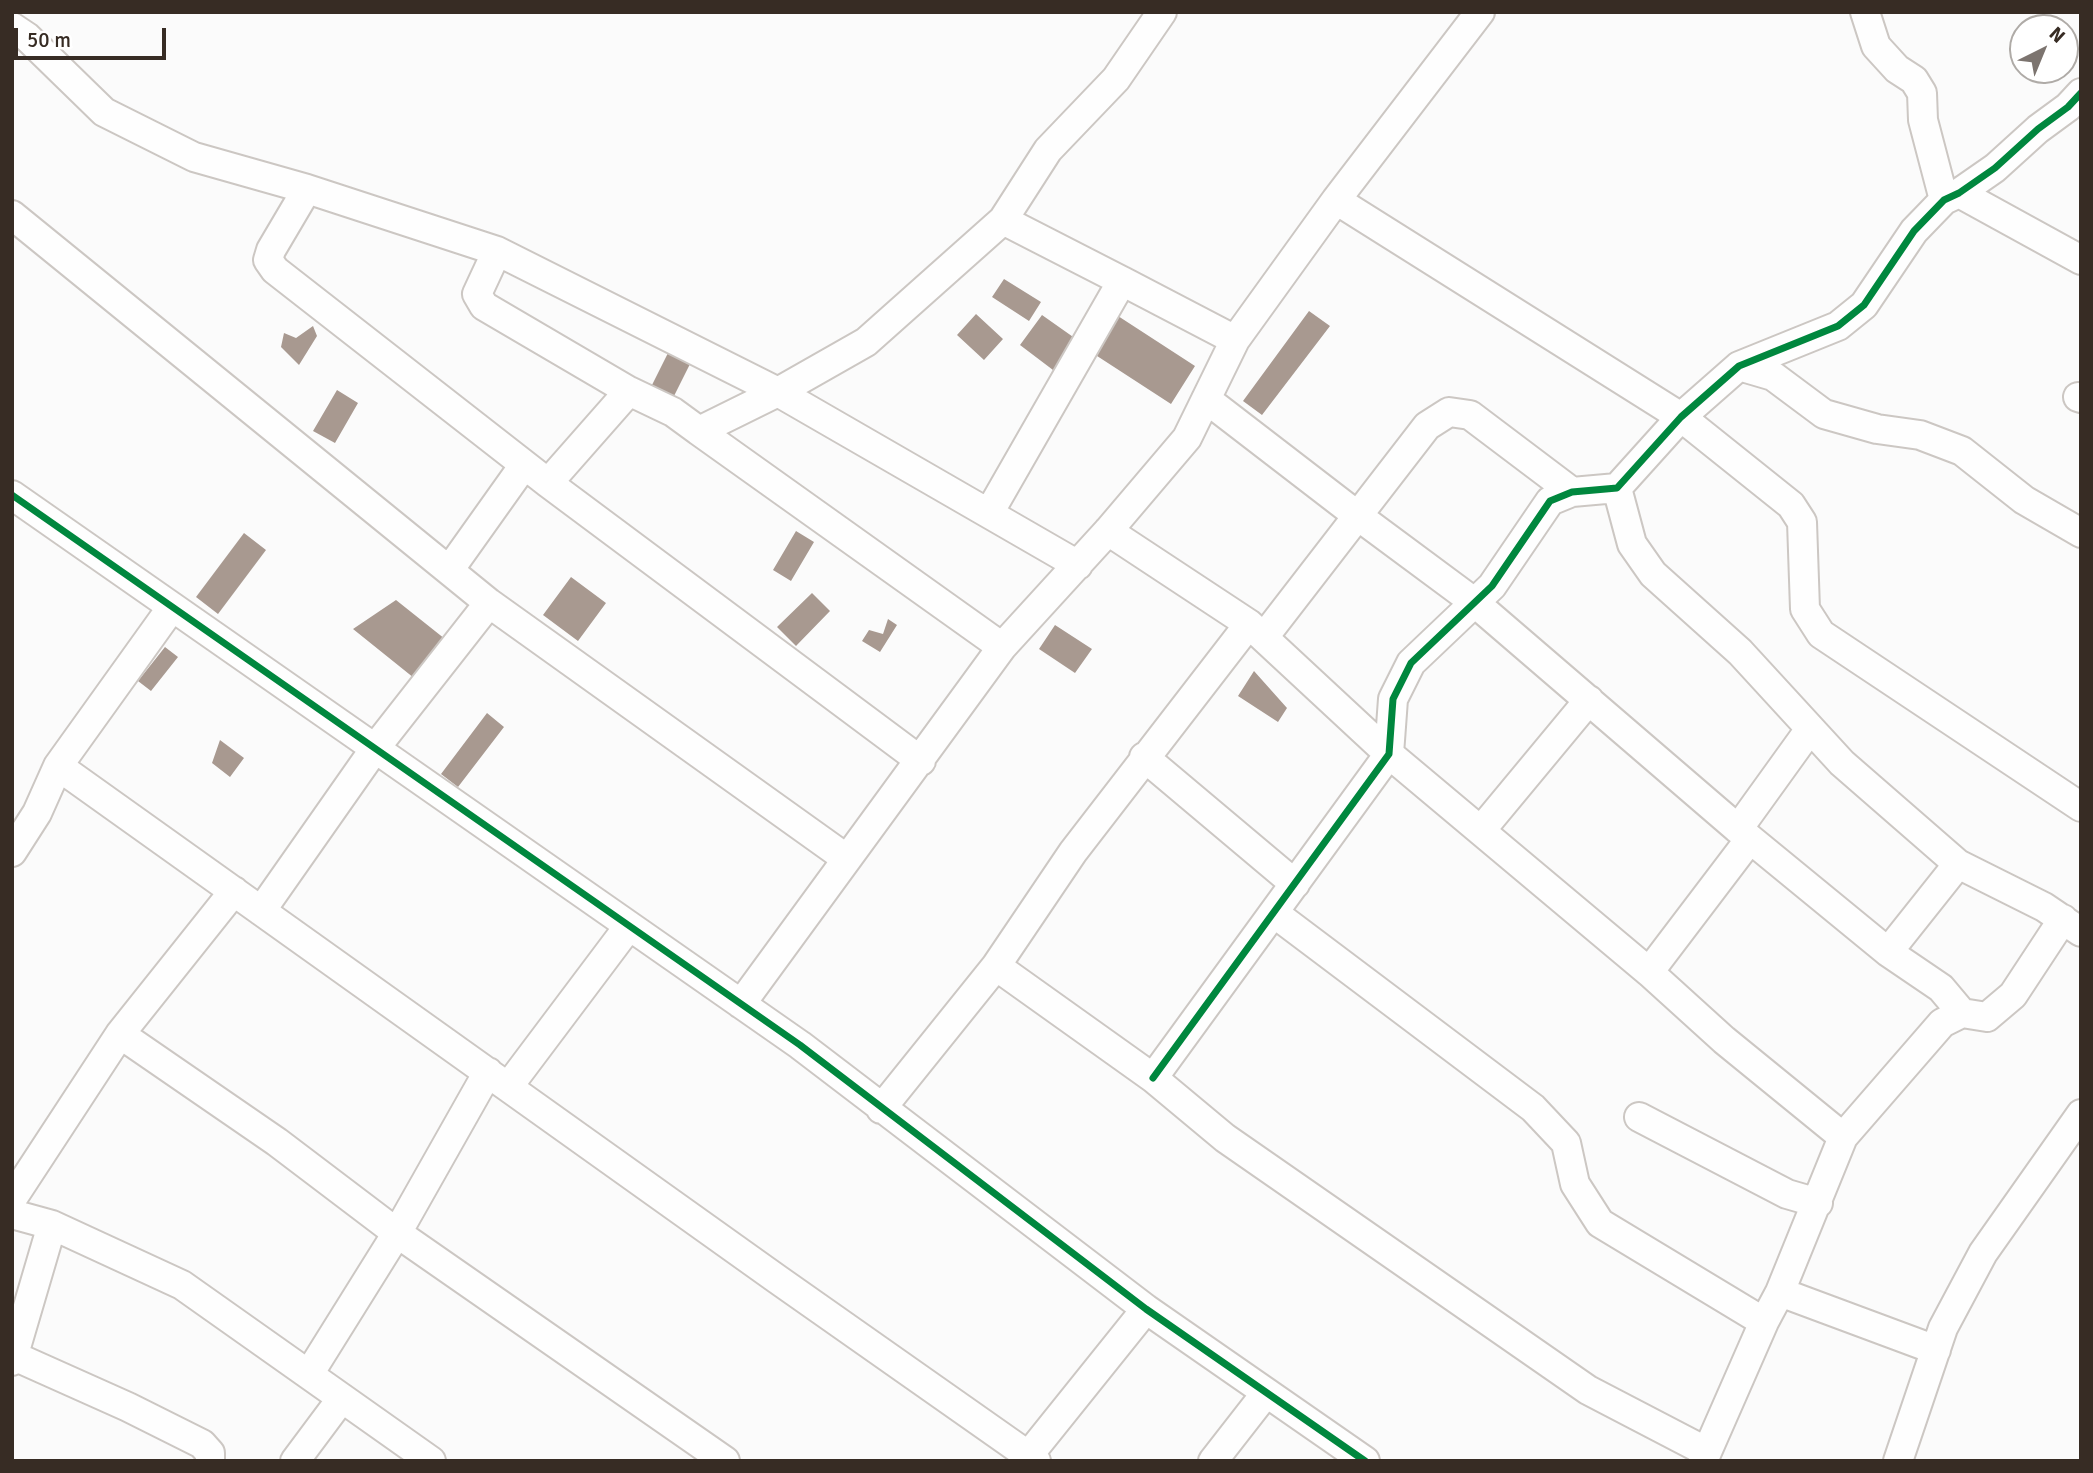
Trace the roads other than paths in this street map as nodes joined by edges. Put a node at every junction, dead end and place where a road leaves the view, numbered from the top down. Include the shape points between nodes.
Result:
1 (1162, 12) edge
2 (1480, 12) edge
3 (1865, 12) edge
4 (12, 27) edge
5 (2081, 93) edge
6 (307, 189) junction
7 (1951, 196) junction
8 (1336, 200) junction
9 (12, 215) edge
10 (1003, 220) junction
11 (497, 251) junction
12 (2081, 260) edge
13 (1122, 281) junction
14 (1235, 340) junction
15 (1739, 366) junction
16 (629, 391) junction
17 (778, 391) junction
18 (1206, 400) junction
19 (1681, 417) junction
20 (699, 431) junction
21 (524, 465) junction
22 (548, 484) junction
23 (1617, 488) junction
24 (1572, 492) junction
25 (12, 496) edge
26 (989, 513) junction
27 (1358, 516) junction
28 (1108, 531) junction
29 (2081, 533) edge
30 (1078, 565) junction
31 (450, 569) junction
32 (1475, 602) junction
33 (489, 603) junction
34 (172, 607) junction
35 (1257, 630) junction
36 (1002, 647) junction
37 (1589, 700) junction
38 (1811, 729) junction
39 (376, 747) junction
40 (1389, 754) junction
41 (1144, 757) junction
42 (921, 761) junction
43 (58, 766) junction
44 (2081, 807) edge
45 (1482, 829) junction
46 (1744, 834) junction
47 (12, 852) edge
48 (847, 859) junction
49 (1958, 864) junction
50 (1295, 884) junction
51 (234, 891) junction
52 (261, 911) junction
53 (1274, 913) junction
54 (2072, 925) edge
55 (629, 926) junction
56 (1888, 952) junction
57 (996, 966) junction
58 (1649, 972) junction
59 (741, 1004) junction
60 (1962, 1013) junction
61 (120, 1034) junction
62 (1153, 1078) junction
63 (498, 1079) junction
64 (881, 1109) junction
65 (1639, 1117) dead end
66 (2078, 1124) edge
67 (1843, 1138) junction
68 (12, 1199) edge
69 (1818, 1203) junction
70 (12, 1214) edge
71 (52, 1225) junction
72 (397, 1233) junction
73 (1780, 1292) junction
74 (1146, 1309) junction
75 (1764, 1322) junction
76 (1936, 1350) junction
77 (13, 1359) edge
78 (309, 1374) junction
79 (1266, 1393) junction
80 (342, 1398) junction
81 (1705, 1456) edge
82 (1029, 1459) edge
83 (211, 1461) edge
84 (295, 1461) edge
85 (431, 1461) edge
86 (725, 1461) edge
87 (1213, 1461) edge
88 (1366, 1461) edge
89 (1898, 1461) edge

1 - 10 street via 1116,79 1048,150
2 - 8 street
3 - 7 street via 1876,46 1922,93 1923,120
4 - 6 street via 104,112 194,157
5 - 7 street via 1995,168
6 - 11 street
6 - 21 street via 271,250 268,260 275,270
7 - 12 street
7 - 15 street via 1914,231 1864,305 1838,326
8 - 14 street
8 - 19 street
9 - 31 street
10 - 13 street
10 - 17 street via 866,342
11 - 16 street via 477,294 484,306
11 - 17 street
13 - 14 street
13 - 26 street
14 - 18 street
15 - 19 street
15 - 29 street via 1773,376 1824,414 1920,435 1962,451 2024,500
16 - 20 street via 673,412
16 - 22 street
17 - 20 street
17 - 26 street
18 - 27 street
18 - 28 street via 1187,438
19 - 23 street
19 - 44 street via 1791,505 1802,522 1805,609 1821,634
20 - 36 street
21 - 22 street
21 - 31 street
22 - 42 street
23 - 24 street
23 - 38 street via 1632,544 1653,574 1740,652
24 - 27 street via 1470,415 1449,412 1427,426
24 - 32 street via 1550,501 1492,586
25 - 34 street
26 - 30 street
27 - 32 street
27 - 35 street
28 - 30 street
28 - 35 street
30 - 36 street
31 - 33 street
32 - 37 street
32 - 40 street via 1411,663 1393,699
33 - 39 street
33 - 48 street
34 - 39 street
34 - 43 street
35 - 40 street
35 - 41 street
36 - 42 street
37 - 45 street
37 - 46 street
38 - 46 street
38 - 49 street via 1842,763
39 - 52 street
39 - 55 street
40 - 45 street
40 - 50 street
41 - 50 street
41 - 57 street
42 - 48 street
43 - 47 street via 37,813
43 - 51 street
45 - 58 street
46 - 56 street
46 - 58 street
48 - 59 street
49 - 54 street
49 - 56 street
50 - 53 street
51 - 52 street
51 - 61 street
52 - 63 street
53 - 62 street
53 - 75 street via 1533,1108 1566,1143 1575,1184 1600,1223
54 - 60 street via 2013,995 1987,1017
55 - 59 street
55 - 63 street
56 - 60 street via 1941,988
57 - 62 street
57 - 64 street
58 - 67 street
59 - 64 street
60 - 67 street via 1942,1023
61 - 68 street
61 - 72 street via 277,1142
62 - 81 street via 1225,1138 1588,1390
63 - 72 street
63 - 82 street
64 - 74 street
65 - 69 street via 1787,1194
66 - 76 street via 1983,1253
67 - 69 street
69 - 73 street
70 - 71 street
71 - 77 street
71 - 78 street via 182,1285
72 - 78 street
72 - 86 street
73 - 75 street
73 - 76 street
74 - 79 street
74 - 82 street
75 - 81 street
76 - 89 street
77 - 83 street via 202,1444
78 - 80 street
79 - 87 street
79 - 88 street
80 - 84 street
80 - 85 street

